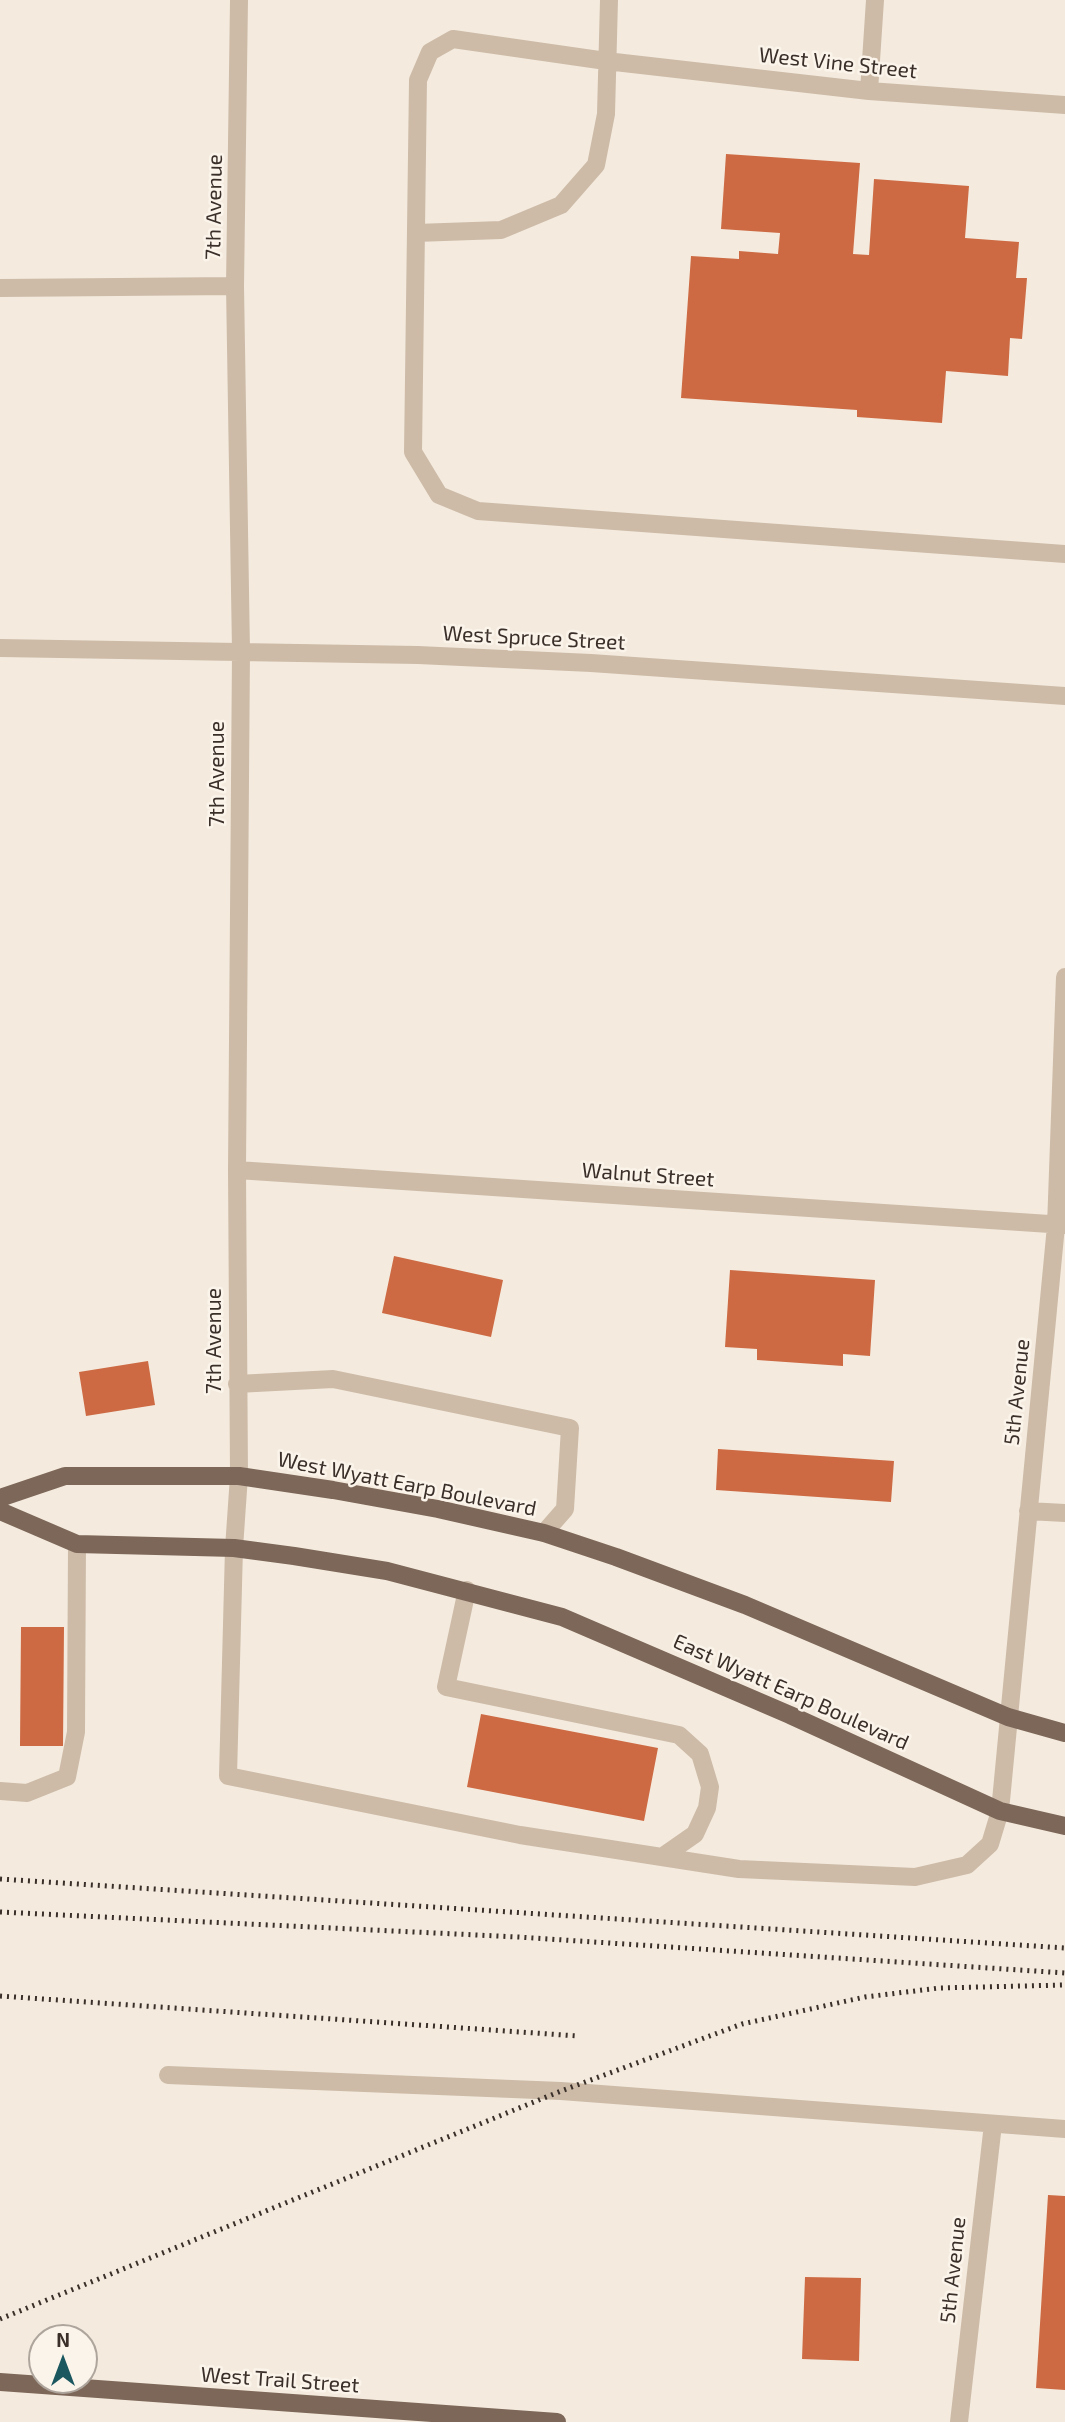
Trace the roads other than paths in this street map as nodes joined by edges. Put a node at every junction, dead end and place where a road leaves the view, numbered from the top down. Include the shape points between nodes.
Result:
1 (239, 0) edge
2 (609, 0) edge
3 (875, 0) edge
4 (606, 61) junction
5 (869, 91) junction
6 (1065, 105) edge
7 (416, 233) junction
8 (235, 286) junction
9 (0, 288) edge
10 (1065, 554) edge
11 (0, 648) edge
12 (241, 651) junction
13 (1065, 696) edge
14 (1065, 977) edge
15 (1064, 1008) edge
16 (237, 1170) junction
17 (1061, 1226) edge
18 (237, 1384) junction
19 (239, 1476) junction
20 (0, 1498) edge
21 (0, 1511) edge
22 (1028, 1511) junction
23 (1065, 1513) edge
24 (544, 1533) junction
25 (78, 1544) junction
26 (234, 1548) junction
27 (467, 1590) junction
28 (1008, 1717) junction
29 (1065, 1733) edge
30 (0, 1791) edge
31 (1000, 1811) junction
32 (1065, 1826) edge
33 (662, 1857) junction
34 (168, 2075) dead end
35 (993, 2124) junction
36 (1065, 2129) edge
37 (0, 2382) edge
38 (557, 2422) edge
39 (959, 2422) edge

1 - 8 street, 7th Avenue
2 - 4 street
3 - 5 street
4 - 5 street, West Vine Street
4 - 7 street via 606,114 596,164 561,205 501,230
4 - 7 street, West Vine Street via 453,39 430,52 418,80
5 - 6 street, West Vine Street
7 - 10 street, West Vine Street via 413,452 439,495 478,511
8 - 9 street
8 - 12 street, 7th Avenue
11 - 12 street, West Spruce Street
12 - 13 street, West Spruce Street via 591,663
12 - 16 street, 7th Avenue
14 - 15 street, 5th Avenue
15 - 17 street, 5th Avenue
16 - 17 street, Walnut Street
16 - 18 street, 7th Avenue
17 - 22 street, 5th Avenue
18 - 19 street, 7th Avenue
18 - 24 street via 333,1379 570,1428 565,1509
19 - 20 main road, West Wyatt Earp Boulevard via 65,1476
19 - 24 main road, West Wyatt Earp Boulevard via 425,1507
19 - 26 street, 7th Avenue
21 - 25 main road
22 - 23 street
22 - 28 street, 5th Avenue
24 - 28 main road, West Wyatt Earp Boulevard via 745,1605
25 - 26 main road
25 - 30 street via 76,1732 67,1777 27,1793
26 - 27 main road via 387,1571
26 - 33 street, 7th Avenue via 228,1776 520,1835
27 - 31 main road, East Wyatt Earp Boulevard via 562,1617
27 - 33 street via 446,1687 679,1735 700,1754 710,1787 708,1808 695,1834
28 - 29 main road, West Wyatt Earp Boulevard
28 - 31 street, 5th Avenue
31 - 32 main road
31 - 33 street, 5th Avenue via 990,1844 967,1865 915,1877 739,1869
34 - 35 street via 561,2091
35 - 36 street
35 - 39 street, 5th Avenue
37 - 38 main road, West Trail Street

